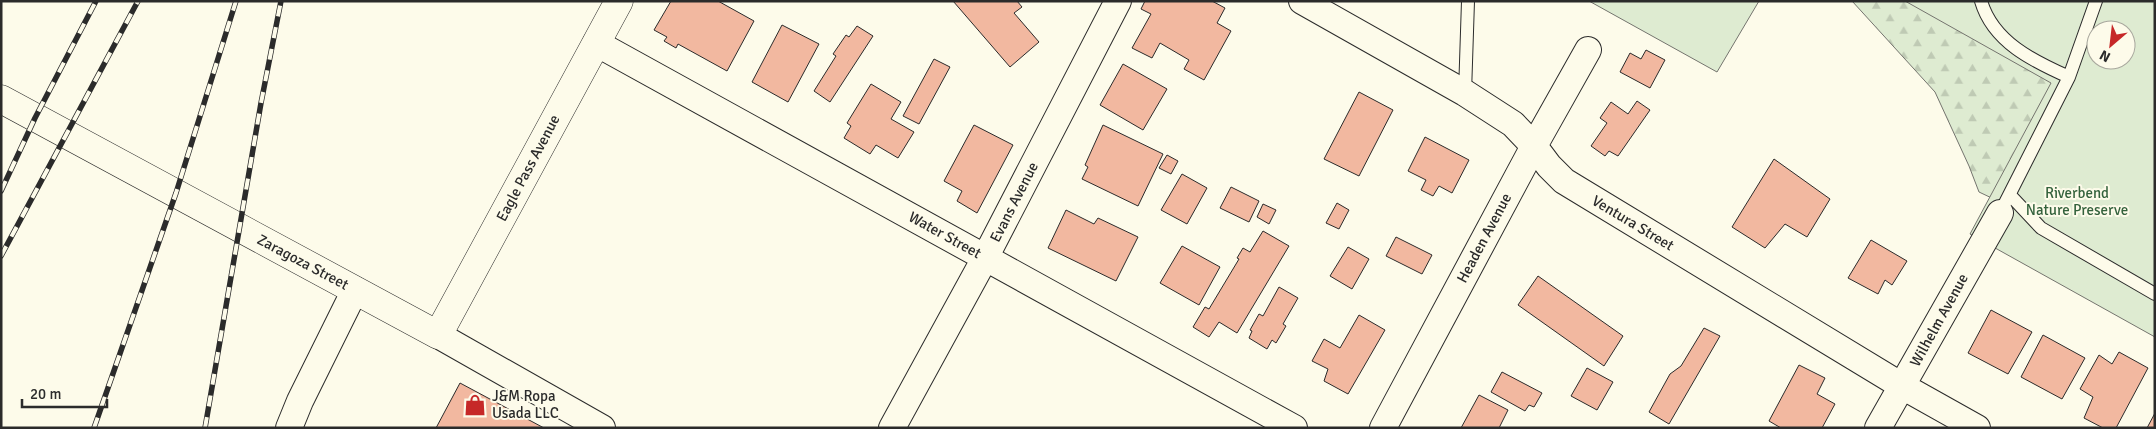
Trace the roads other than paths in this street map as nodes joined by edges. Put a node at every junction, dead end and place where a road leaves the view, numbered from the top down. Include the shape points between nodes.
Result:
1 (618, 1) edge
2 (1118, 1) edge
3 (1302, 1) edge
4 (1468, 1) edge
5 (1981, 1) edge
6 (2096, 1) edge
7 (596, 43) junction
8 (1588, 50) dead end
9 (2069, 77) junction
10 (1465, 93) junction
11 (1, 99) edge
12 (1534, 146) junction
13 (2005, 204) junction
14 (986, 258) junction
15 (355, 290) junction
16 (2155, 294) edge
17 (438, 335) junction
18 (1902, 386) junction
19 (289, 428) edge
20 (602, 428) edge
21 (892, 428) edge
22 (1294, 428) edge
23 (1383, 428) edge
24 (1878, 428) edge
25 (1977, 428) edge

1 - 7 street, Eagle Pass Avenue
2 - 14 street, Evans Avenue
3 - 10 street, Ventura Street
4 - 10 lane
5 - 9 lane via 1994,27 2020,52 2032,61
6 - 9 lane
7 - 14 street, Water Street
7 - 17 street, Eagle Pass Avenue
8 - 12 street, Headen Avenue
9 - 13 lane
10 - 12 street, Ventura Street via 1513,124
11 - 15 street, Zaragoza Street
12 - 18 street, Ventura Street via 1564,181
12 - 23 street, Headen Avenue
13 - 16 lane via 2048,233
13 - 18 street, Wilhelm Avenue
14 - 21 street, Evans Avenue
14 - 22 street, Water Street
15 - 17 street, Zaragoza Street
15 - 19 street
17 - 20 street, Zaragoza Street
18 - 24 street, Wilhelm Avenue
18 - 25 street, Ventura Street

